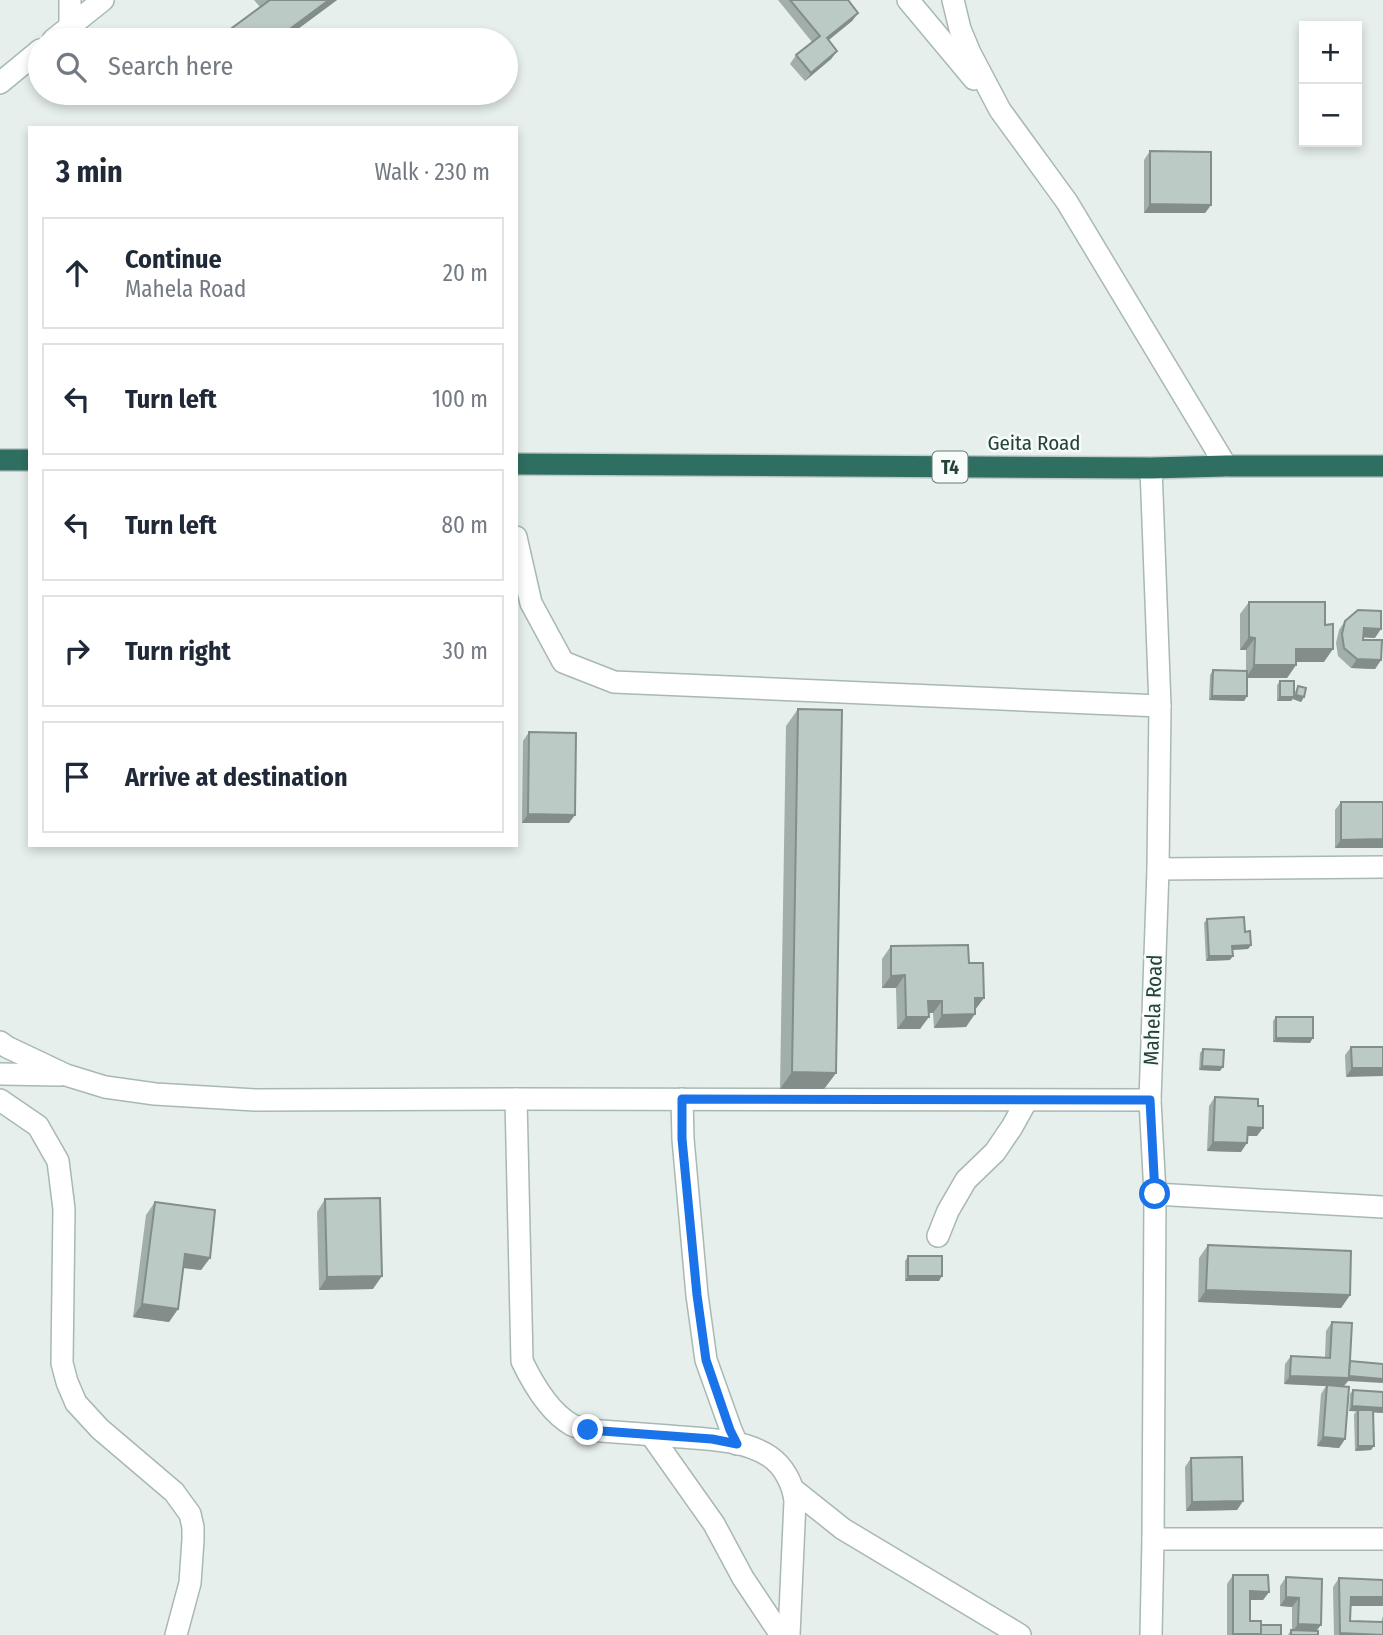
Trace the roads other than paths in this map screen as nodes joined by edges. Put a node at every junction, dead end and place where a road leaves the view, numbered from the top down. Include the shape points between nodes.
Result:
1 (70, 0) edge
2 (103, 0) edge
3 (908, 0) edge
4 (953, 0) edge
5 (70, 27) joint
6 (28, 60) edge
7 (0, 83) edge
8 (1000, 110) junction
9 (0, 460) edge
10 (28, 460) edge
11 (518, 464) edge
12 (1226, 466) junction
13 (1383, 466) edge
14 (1151, 468) junction
15 (518, 546) edge
16 (1160, 706) junction
17 (1383, 867) edge
18 (1158, 869) junction
19 (0, 1042) edge
20 (0, 1074) edge
21 (66, 1075) junction
22 (516, 1098) junction
23 (682, 1099) junction
24 (0, 1100) edge
25 (1027, 1100) junction
26 (1150, 1100) junction
27 (1155, 1194) junction
28 (1383, 1207) edge
29 (938, 1236) dead end
30 (651, 1435) junction
31 (737, 1444) junction
32 (794, 1490) junction
33 (1153, 1539) junction
34 (1383, 1539) edge
35 (176, 1635) edge
36 (781, 1635) edge
37 (789, 1635) edge
38 (1020, 1635) edge
39 (1151, 1635) edge

1 - 5 street
2 - 5 street
3 - 8 street
4 - 8 street via 970,53
6 - 7 street
8 - 12 street via 1067,201
9 - 10 highway
11 - 14 highway, Geita Road / T4
12 - 13 highway, Geita Road / T4
12 - 14 highway, Geita Road / T4
14 - 16 street, Mahela Road
15 - 16 street via 531,603 563,662 614,682
16 - 18 street, Mahela Road
17 - 18 street
18 - 26 street, Mahela Road
19 - 21 street
20 - 21 street
21 - 22 street via 155,1094 255,1100
22 - 23 street
22 - 30 street via 522,1362 547,1402 573,1426
23 - 25 street
23 - 31 street via 682,1139 706,1360
24 - 35 street via 38,1126 58,1161 64,1209 62,1363 76,1403 174,1492 190,1514 190,1583
25 - 26 street
25 - 29 street via 995,1152 966,1180
26 - 27 street, Mahela Road
27 - 28 street
27 - 33 street, Mahela Road
30 - 31 street
30 - 36 street via 714,1524
31 - 32 street via 769,1457
32 - 37 street
32 - 38 street via 843,1529
33 - 34 street
33 - 39 street, Mahela Road

